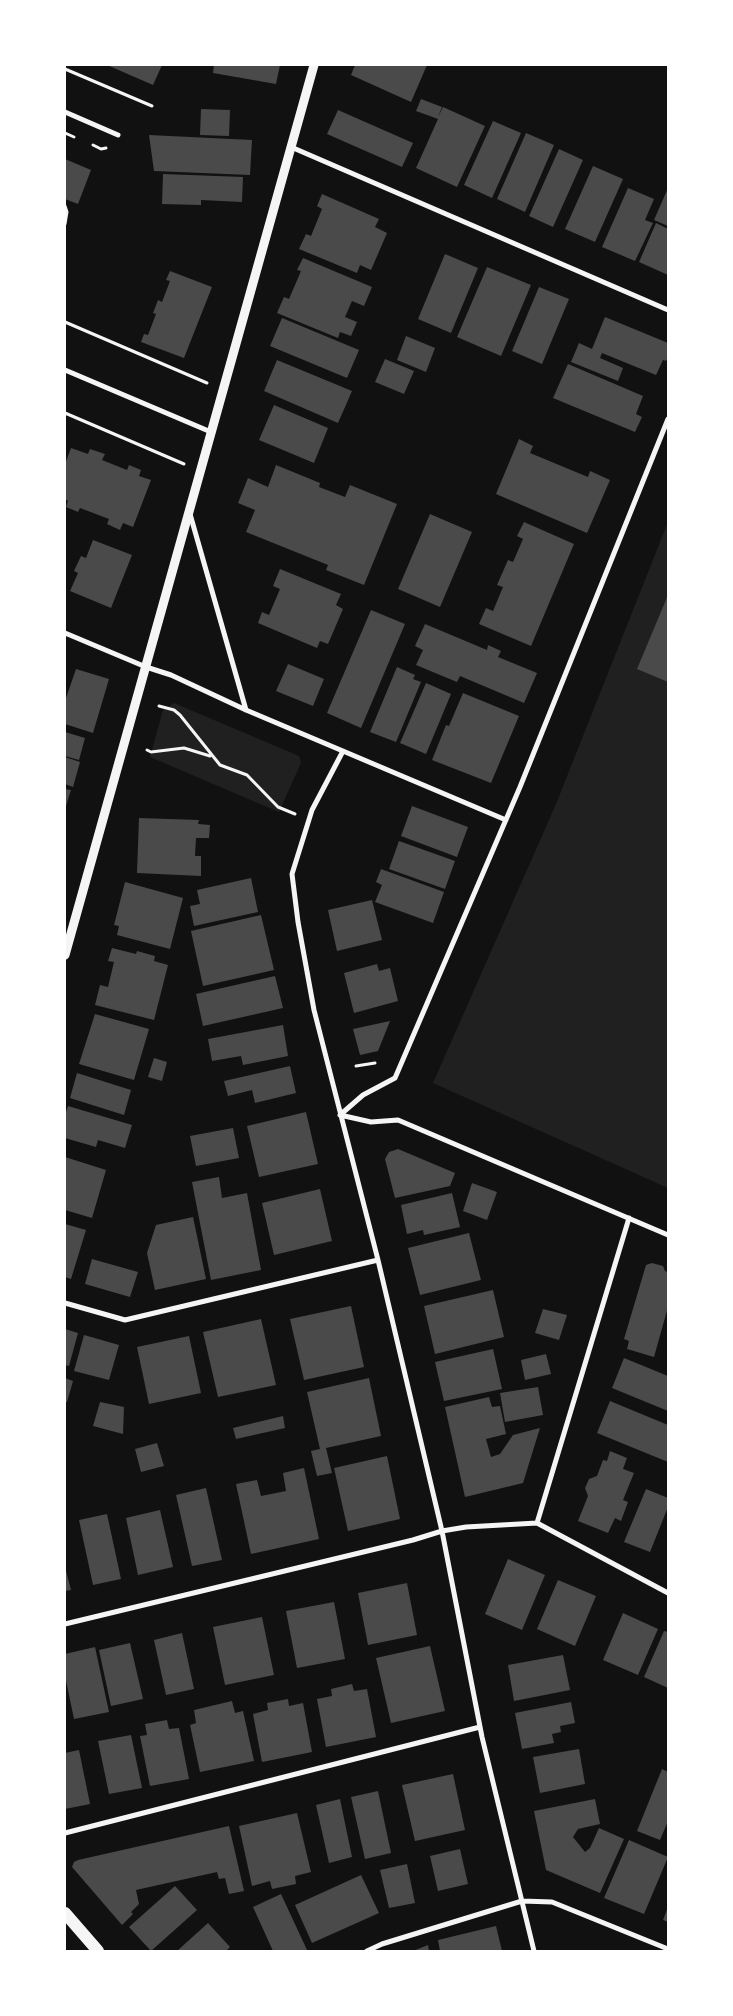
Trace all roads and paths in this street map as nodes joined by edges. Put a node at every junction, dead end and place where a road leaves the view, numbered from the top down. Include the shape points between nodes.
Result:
1 (314, 65) edge
2 (65, 68) edge
3 (152, 106) dead end
4 (65, 112) edge
5 (118, 135) dead end
6 (291, 147) junction
7 (65, 206) edge
8 (65, 224) edge
9 (668, 310) edge
10 (65, 322) edge
11 (65, 370) edge
12 (198, 379) dead end
13 (65, 413) edge
14 (668, 419) edge
15 (211, 432) junction
16 (201, 470) junction
17 (189, 511) junction
18 (65, 633) edge
19 (146, 667) junction
20 (159, 706) dead end
21 (246, 710) junction
22 (147, 750) dead end
23 (343, 751) junction
24 (212, 757) junction
25 (310, 819) junction
26 (506, 820) junction
27 (65, 956) edge
28 (375, 1062) dead end
29 (356, 1066) dead end
30 (340, 1115) junction
31 (629, 1218) junction
32 (668, 1235) edge
33 (378, 1260) junction
34 (65, 1303) edge
35 (536, 1523) junction
36 (442, 1531) junction
37 (668, 1592) edge
38 (65, 1624) edge
39 (480, 1727) junction
40 (65, 1833) edge
41 (522, 1901) junction
42 (65, 1913) edge
43 (668, 1950) edge
44 (98, 1951) edge
45 (367, 1951) edge
46 (534, 1951) edge

1 - 6 street
2 - 3 path
4 - 5 street
6 - 9 street
6 - 15 street
7 - 8 path
10 - 12 path
11 - 15 street
13 - 16 path
14 - 26 street
15 - 16 street
16 - 17 street
17 - 19 street
17 - 21 street
18 - 19 street
19 - 21 street via 171,675
19 - 27 street
20 - 24 path via 180,715
21 - 23 street
22 - 24 path via 184,748
23 - 25 street
23 - 26 street
24 - 25 path via 220,765 247,775 281,809
25 - 30 street via 292,874 314,1010
26 - 30 street via 395,1078 363,1095
28 - 29 path
30 - 31 street via 371,1122 398,1120
30 - 33 street
31 - 32 street
31 - 35 street
33 - 34 street via 125,1320
33 - 36 street
35 - 36 street
35 - 37 street
36 - 38 street
36 - 39 street
39 - 40 street
39 - 41 street
41 - 43 street via 552,1902
41 - 45 street
41 - 46 street
42 - 44 main road

